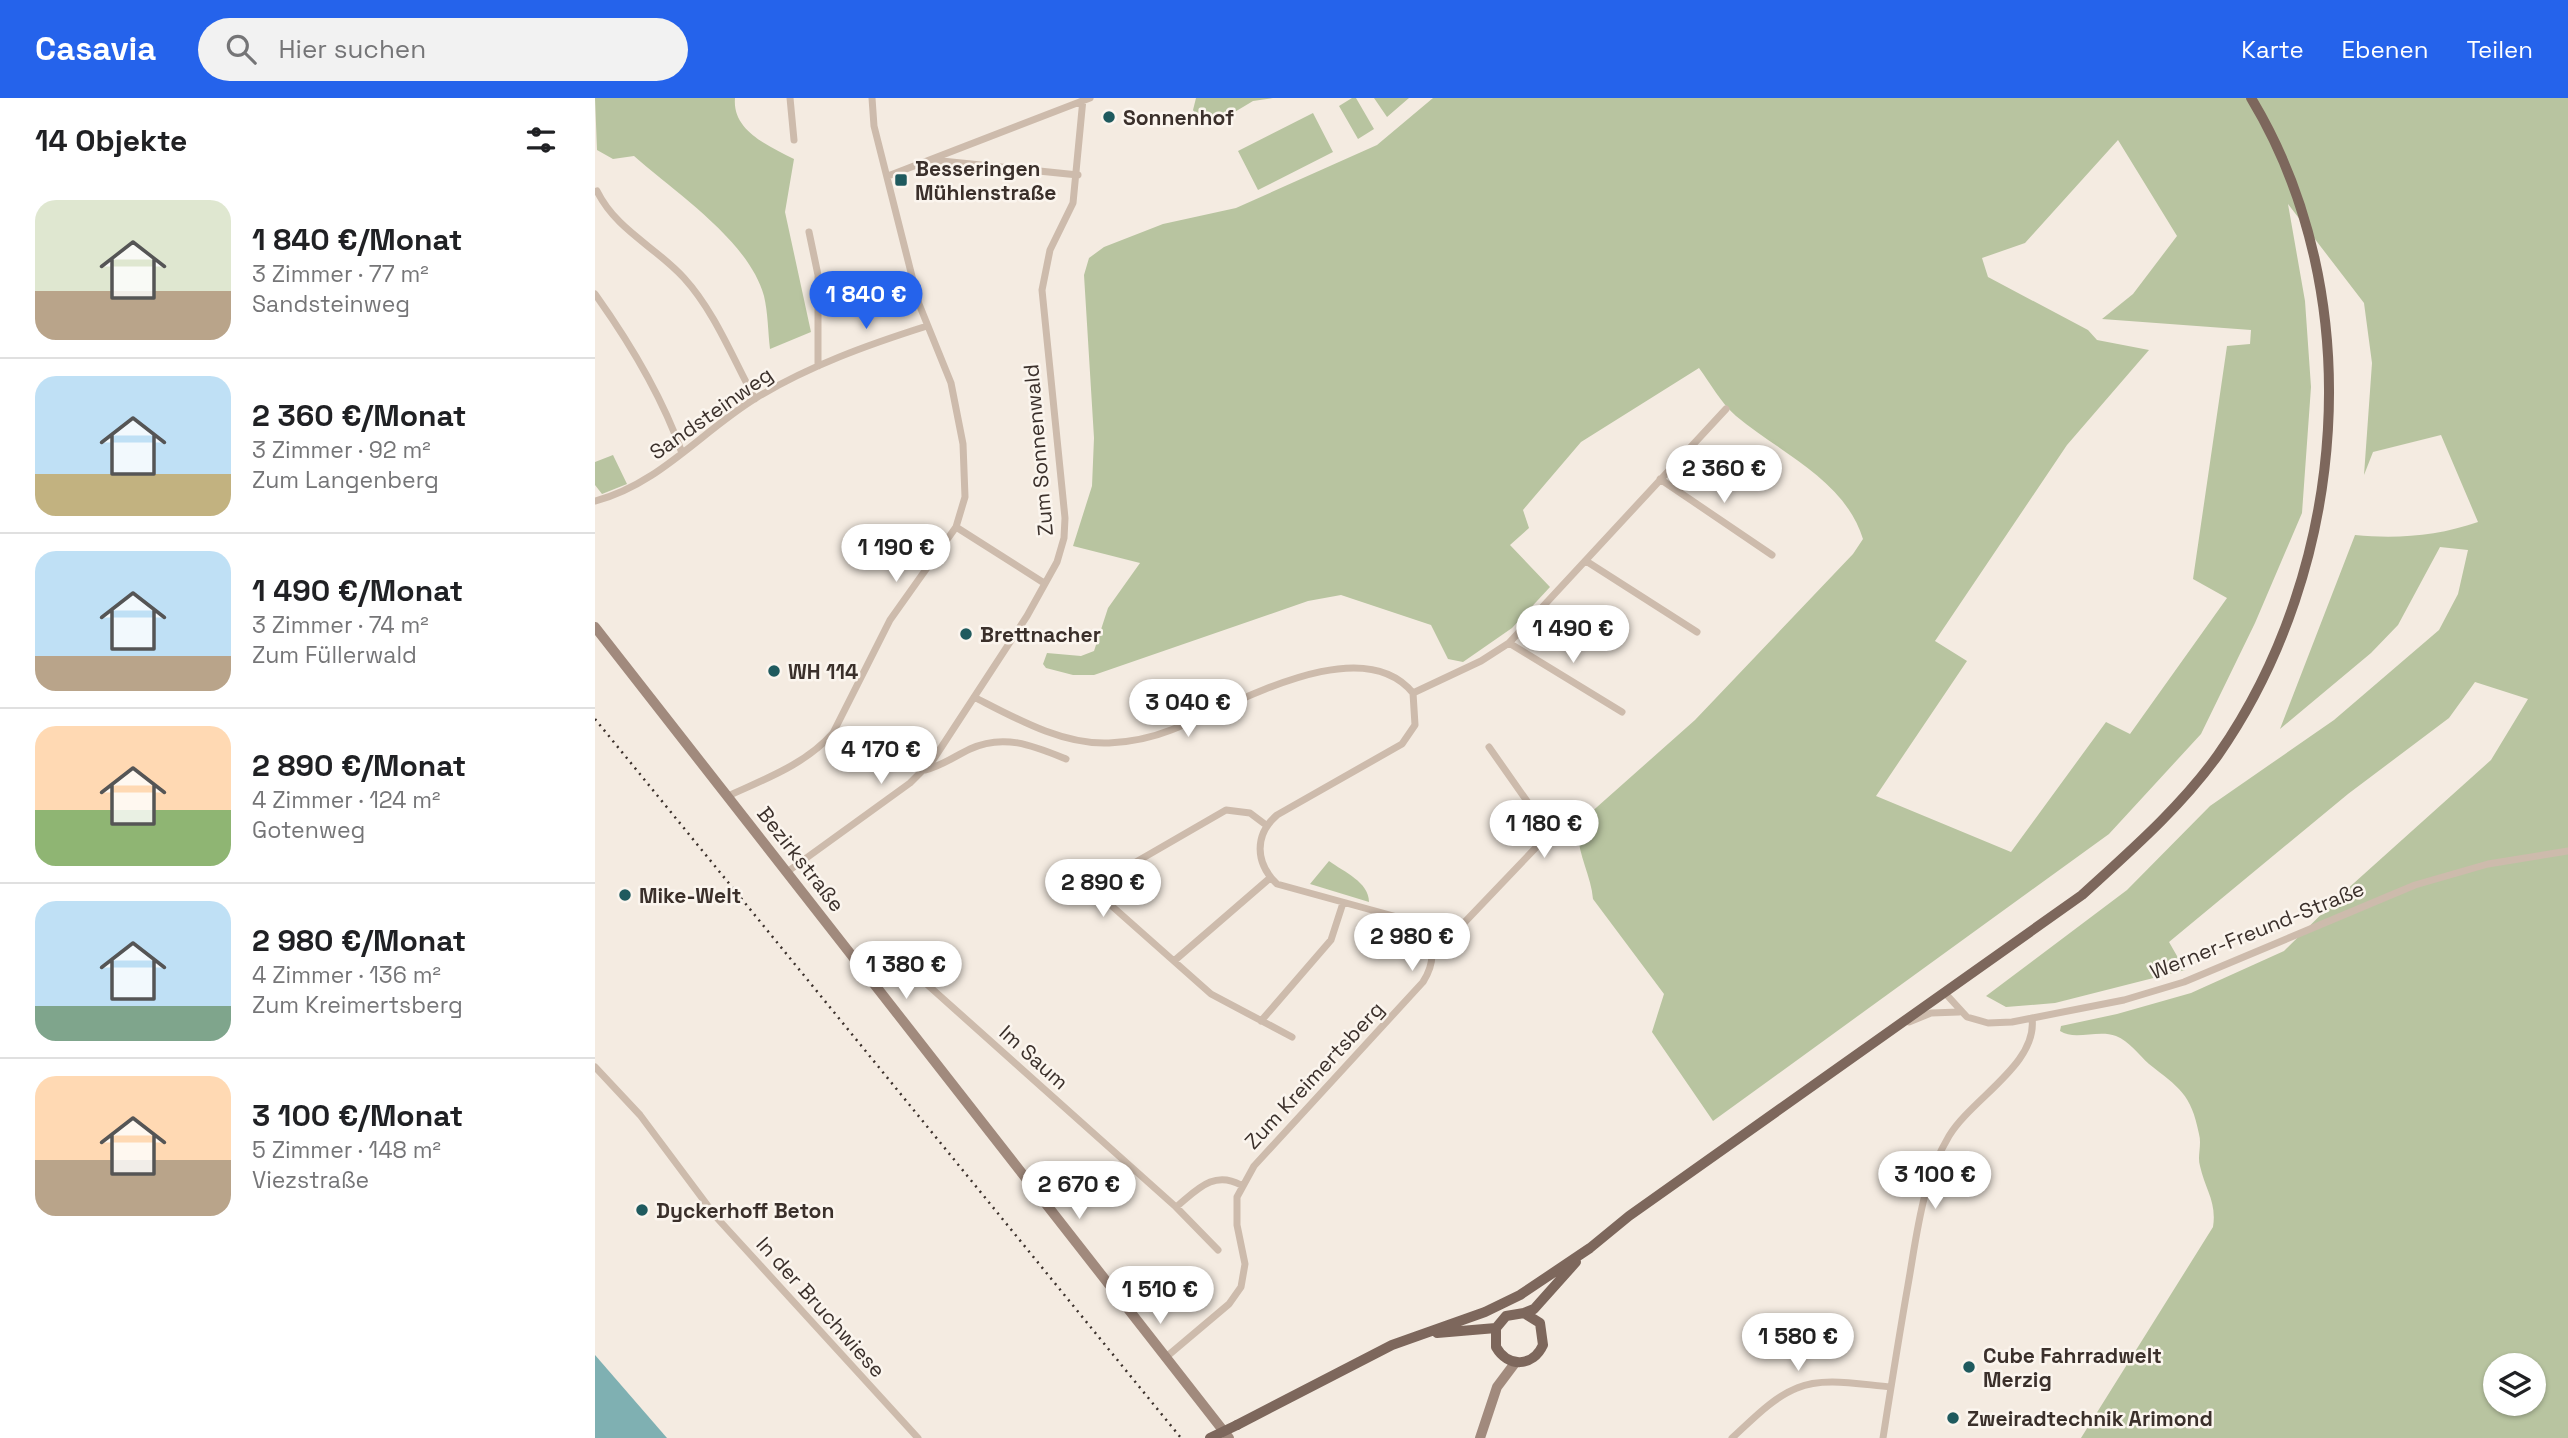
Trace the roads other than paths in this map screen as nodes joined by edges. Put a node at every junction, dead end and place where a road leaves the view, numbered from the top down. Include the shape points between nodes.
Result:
1 (790, 98) edge
2 (872, 98) edge
3 (2251, 98) edge
4 (1086, 99) edge
5 (793, 140) dead end
6 (931, 160) junction
7 (1078, 175) junction
8 (888, 176) junction
9 (597, 191) dead end
10 (809, 232) dead end
11 (595, 294) edge
12 (927, 326) junction
13 (818, 366) junction
14 (755, 399) junction
15 (1726, 409) dead end
16 (682, 453) junction
17 (1660, 478) junction
18 (595, 500) edge
19 (956, 527) junction
20 (1772, 555) dead end
21 (1586, 561) junction
22 (1044, 583) junction
23 (595, 627) edge
24 (1697, 632) dead end
25 (1509, 643) junction
26 (1413, 692) junction
27 (974, 697) junction
28 (1622, 712) dead end
29 (1489, 747) dead end
30 (1066, 759) dead end
31 (923, 771) junction
32 (728, 796) junction
33 (1266, 825) junction
34 (2568, 851) edge
35 (787, 872) junction
36 (1270, 878) junction
37 (1343, 903) junction
38 (1430, 940) junction
39 (856, 961) junction
40 (1174, 961) junction
41 (1945, 993) junction
42 (1959, 1012) junction
43 (2032, 1018) junction
44 (1261, 1021) junction
45 (1890, 1031) junction
46 (1292, 1037) dead end
47 (595, 1067) edge
48 (1241, 1185) junction
49 (1176, 1207) junction
50 (1590, 1248) junction
51 (1218, 1250) dead end
52 (1561, 1279) junction
53 (1524, 1313) junction
54 (1540, 1323) junction
55 (1495, 1333) junction
56 (1404, 1340) junction
57 (1502, 1356) junction
58 (1165, 1358) junction
59 (1515, 1363) junction
60 (1497, 1387) junction
61 (1891, 1387) junction
62 (918, 1438) edge
63 (1210, 1438) edge
64 (1229, 1438) edge
65 (1480, 1438) edge
66 (1732, 1438) edge
67 (1883, 1438) edge

1 - 5 street
2 - 8 street via 874,126
3 - 41 main road via 2291,178 2322,294 2326,452 2316,525 2288,623 2260,684 2217,755 2150,834 2081,895
4 - 6 street
4 - 7 street, Zum Sonnenwald
6 - 7 street
6 - 8 street
7 - 22 street, Zum Sonnenwald via 1073,203 1050,250 1044,276 1044,320 1065,528 1061,554
8 - 12 street
9 - 14 street via 611,215 670,263 695,291
10 - 13 street via 818,275
11 - 16 street via 647,376
12 - 13 street, Sandsteinweg
12 - 19 street via 951,383 963,444 965,497
13 - 14 street, Sandsteinweg
14 - 16 street, Sandsteinweg
15 - 17 street
16 - 18 street, Sandsteinweg via 642,481
17 - 20 street
17 - 21 street
19 - 22 street
19 - 32 street via 890,620 833,733 790,767
21 - 24 street
21 - 25 street
22 - 27 street, Zum Sonnenwald
23 - 32 street, Bezirkstraße
25 - 26 street via 1482,661
25 - 28 street
26 - 27 street via 1382,670 1335,668 1283,684 1170,731 1107,743 1071,740
26 - 33 street via 1415,725 1402,744
27 - 31 street, Zum Sonnenwald
29 - 38 street via 1543,824 1546,837 1462,925
30 - 31 street, Zum Sonnenwald via 1030,744 996,741
31 - 35 street, Zum Sonnenwald
32 - 35 street, Bezirkstraße
33 - 36 street via 1259,852
33 - 40 street via 1250,813 1226,810 1089,886
34 - 43 street, Werner-Freund-Straße via 2488,864 2415,885 2184,982 2124,1000
35 - 39 street, Bezirkstraße
36 - 37 street via 1288,889
36 - 40 street
37 - 38 street via 1408,920
37 - 44 street via 1331,940
38 - 48 street, Zum Kreimertsberg via 1431,965 1423,982 1272,1145
39 - 49 street, Im Saum via 866,957 881,960 921,979
39 - 58 street, Bezirkstraße
40 - 44 street via 1211,994
41 - 42 street
41 - 45 main road
42 - 43 street, Werner-Freund-Straße via 1988,1023
42 - 45 street, Werner-Freund-Straße via 1931,1013
43 - 61 street via 2031,1034 2019,1061 1958,1122 1930,1178
44 - 46 street
45 - 50 main road
47 - 62 street, In der Bruchwiese via 640,1115 724,1225
48 - 49 street via 1216,1179
48 - 58 street via 1236,1208 1245,1264 1241,1287 1229,1304
49 - 51 street, Im Saum
50 - 52 main road
50 - 56 main road via 1499,1305
52 - 53 main road via 1534,1309
52 - 54 main road
53 - 54 main road
53 - 55 main road via 1506,1316
54 - 59 main road via 1544,1338 1540,1353 1527,1362
55 - 56 main road via 1460,1331
55 - 57 main road
56 - 63 main road, bridge
57 - 59 main road
57 - 60 street
58 - 64 street, Bezirkstraße
59 - 60 street
60 - 65 street
61 - 66 street via 1819,1383 1798,1387
61 - 67 street

